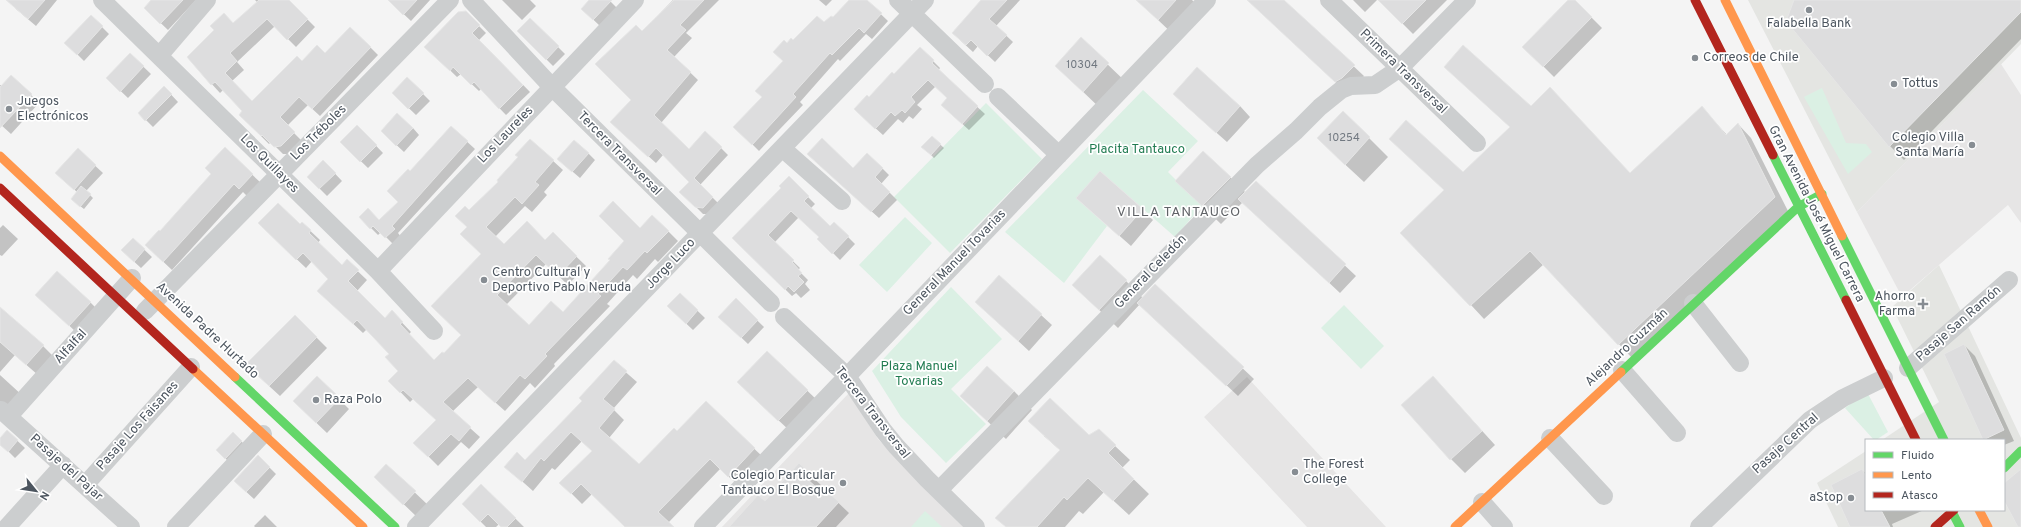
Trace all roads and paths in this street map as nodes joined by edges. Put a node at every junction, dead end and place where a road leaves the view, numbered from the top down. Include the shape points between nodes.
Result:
1 (102, 0) edge
2 (207, 0) edge
3 (450, 0) edge
4 (471, 0) edge
5 (635, 0) edge
6 (898, 0) edge
7 (925, 0) edge
8 (1207, 0) edge
9 (1329, 0) edge
10 (1467, 0) edge
11 (1694, 0) edge
12 (1724, 0) edge
13 (912, 13) junction
14 (159, 56) junction
15 (1400, 68) junction
16 (985, 84) dead end
17 (552, 87) junction
18 (998, 97) dead end
19 (1477, 143) dead end
20 (782, 148) junction
21 (1058, 155) junction
22 (0, 156) edge
23 (279, 174) junction
24 (0, 188) edge
25 (1822, 194) junction
26 (842, 201) dead end
27 (1798, 207) junction
28 (699, 234) junction
29 (378, 271) junction
30 (132, 278) junction
31 (2009, 280) dead end
32 (116, 296) junction
33 (155, 300) junction
34 (771, 303) dead end
35 (1693, 303) junction
36 (784, 316) dead end
37 (139, 318) junction
38 (434, 330) dead end
39 (1740, 362) dead end
40 (191, 366) junction
41 (1908, 368) junction
42 (1622, 370) junction
43 (847, 376) junction
44 (1884, 378) junction
45 (5, 413) edge
46 (1677, 433) dead end
47 (263, 434) junction
48 (1550, 438) junction
49 (1915, 439) edge
50 (1944, 439) edge
51 (2021, 451) edge
52 (63, 465) junction
53 (2005, 467) edge
54 (85, 485) junction
55 (939, 490) junction
56 (1604, 496) dead end
57 (1482, 502) junction
58 (1951, 511) edge
59 (1952, 511) edge
60 (1980, 511) edge
61 (7, 527) edge
62 (131, 527) edge
63 (176, 527) edge
64 (363, 527) edge
65 (395, 527) edge
66 (416, 527) edge
67 (703, 527) edge
68 (976, 527) edge
69 (1455, 527) edge
70 (1504, 527) edge
71 (1699, 527) edge
72 (1935, 527) edge
73 (1960, 527) edge
74 (1988, 527) edge

1 - 14 street, Los Quillayes
2 - 14 street
3 - 23 street, Los Tréboles
4 - 17 street, Tercera Transversal
5 - 17 street, Los Laureles
6 - 13 street
7 - 13 street, Jorge Luco
8 - 21 street, General Manuel Tovarias
9 - 15 street, Primera Transversal
10 - 15 street, General Celedón
11 - 27 main road, Gran Avenida José Miguel Carrera
12 - 25 main road, Gran Avenida José Miguel Carrera
13 - 16 street
13 - 20 street, Jorge Luco
14 - 23 street, Los Quillayes
15 - 19 street, Primera Transversal
15 - 55 street, General Celedón via 1375,85 1351,86 1341,90 1320,107 1243,178
17 - 28 street, Tercera Transversal
17 - 29 street, Los Laureles
18 - 21 street
20 - 26 street
20 - 28 street, Jorge Luco
21 - 43 street, General Manuel Tovarias
22 - 30 main road, Avenida Padre Hurtado
23 - 29 street, Los Quillayes
23 - 33 street, Los Tréboles
24 - 32 main road
25 - 27 main road, Alejandro Guzmán
25 - 41 main road, Gran Avenida José Miguel Carrera
27 - 35 main road, Alejandro Guzmán
27 - 44 main road, Gran Avenida José Miguel Carrera
28 - 34 street, Tercera Transversal
28 - 66 street, Jorge Luco
29 - 38 street, Los Quillayes
30 - 32 street, Alfalfal
30 - 33 main road, Avenida Padre Hurtado
31 - 41 street, Pasaje San Ramón
32 - 37 main road
32 - 45 street, Alfalfal
33 - 37 street, Los Tréboles
33 - 65 main road, Avenida Padre Hurtado
35 - 39 street
35 - 42 main road, Alejandro Guzmán
36 - 43 street, Tercera Transversal
37 - 40 main road
40 - 47 main road
40 - 54 street, Pasaje Los Faisanes
41 - 50 main road, Gran Avenida José Miguel Carrera
42 - 46 street
42 - 48 main road, Alejandro Guzmán
43 - 55 street, Tercera Transversal via 883,430 906,458
43 - 67 street, General Manuel Tovarias
44 - 49 main road, Gran Avenida José Miguel Carrera
44 - 71 street, Pasaje Central via 1843,398 1810,420
45 - 52 street, Pasaje del Pajar
47 - 63 street
47 - 64 main road
48 - 56 street
48 - 57 main road, Alejandro Guzmán
51 - 53 main road
52 - 54 street, Pasaje del Pajar
52 - 61 street
54 - 62 street, Pasaje del Pajar
55 - 68 street, Tercera Transversal
57 - 69 main road, Alejandro Guzmán
57 - 70 street
58 - 72 main road
59 - 73 main road
60 - 74 main road

